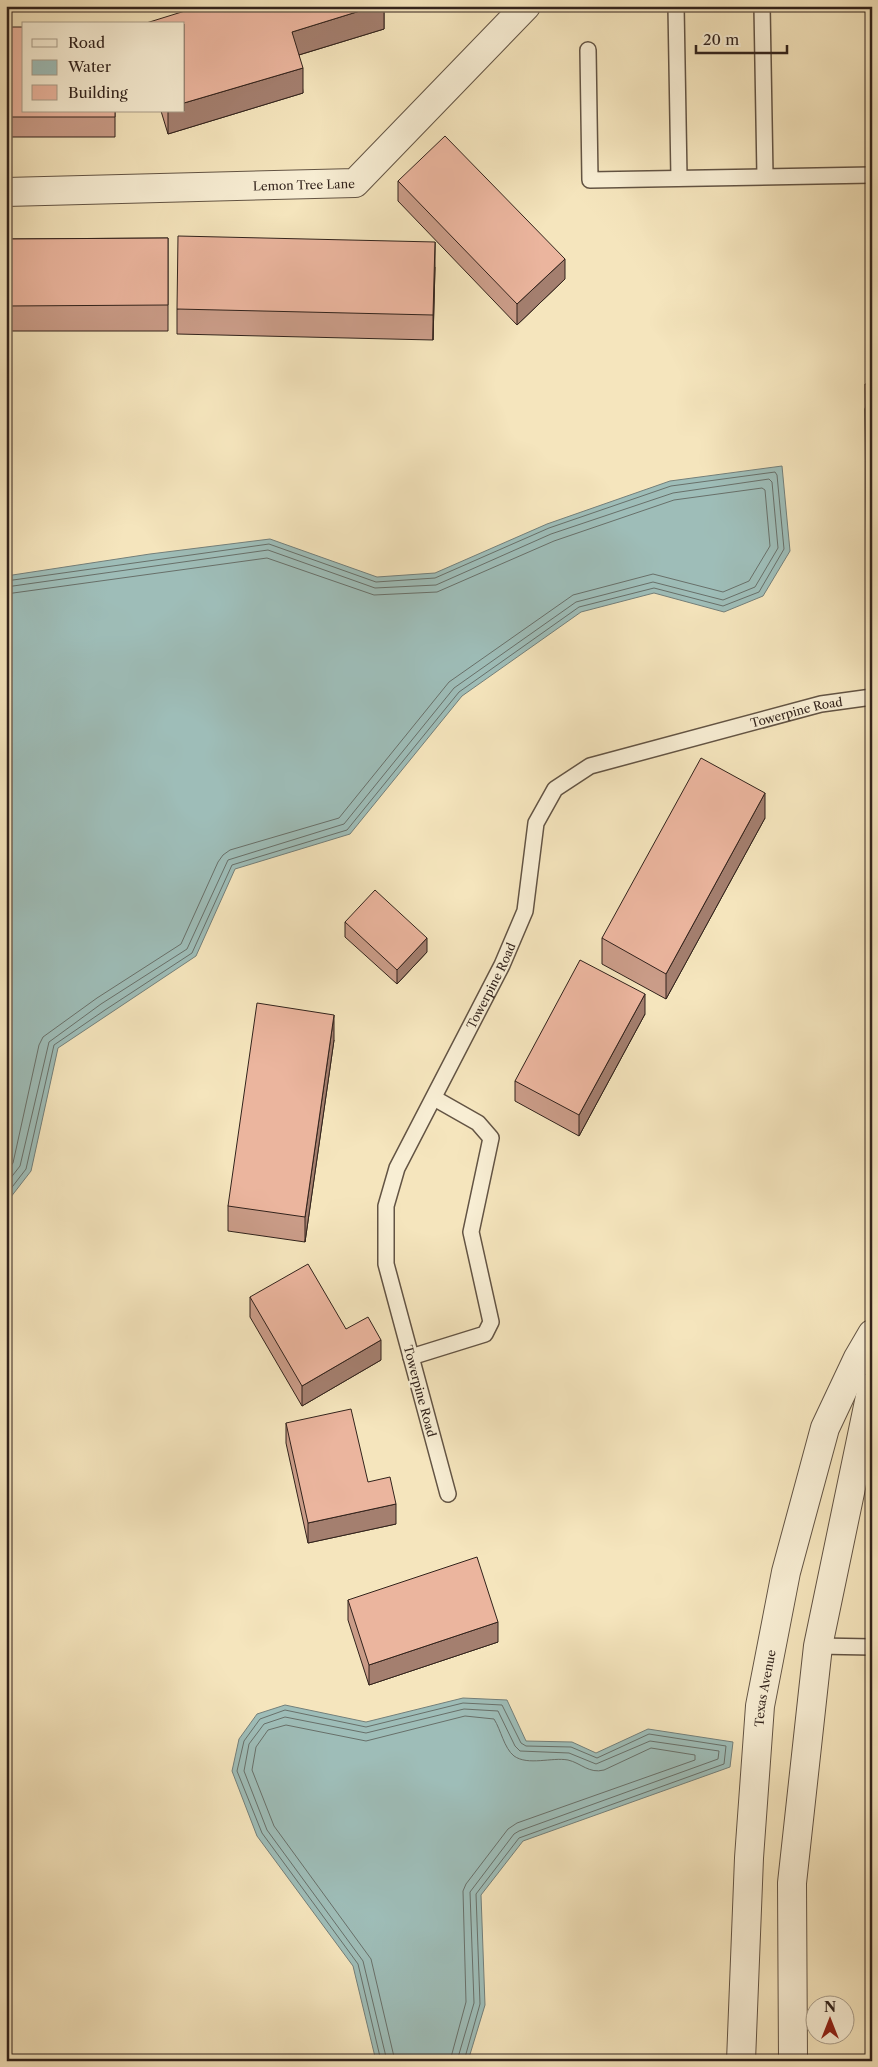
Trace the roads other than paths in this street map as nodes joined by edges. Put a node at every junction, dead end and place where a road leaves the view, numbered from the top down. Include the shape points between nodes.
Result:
1 (526, 6) edge
2 (676, 6) edge
3 (762, 6) edge
4 (588, 50) dead end
5 (872, 175) edge
6 (765, 176) junction
7 (679, 178) junction
8 (6, 192) edge
9 (872, 696) edge
10 (434, 1098) junction
11 (872, 1334) edge
12 (411, 1357) junction
13 (872, 1387) edge
14 (448, 1494) dead end
15 (818, 1646) junction
16 (872, 1647) edge
17 (741, 2061) edge
18 (793, 2061) edge

1 - 8 street, Lemon Tree Lane via 355,183
2 - 7 lane
3 - 6 lane
4 - 7 lane via 590,180
5 - 6 lane
6 - 7 lane
9 - 10 lane, Towerpine Road via 821,704 590,766 555,789 536,823 525,911 502,965
10 - 12 lane, Towerpine Road via 397,1168 386,1206 386,1264
10 - 12 lane via 478,1123 491,1138 471,1232 491,1322 485,1334
11 - 17 street, Texas Avenue via 825,1428 786,1572 760,1706 749,1858
12 - 14 lane, Towerpine Road
13 - 15 street
15 - 16 lane
15 - 18 street via 792,1883

